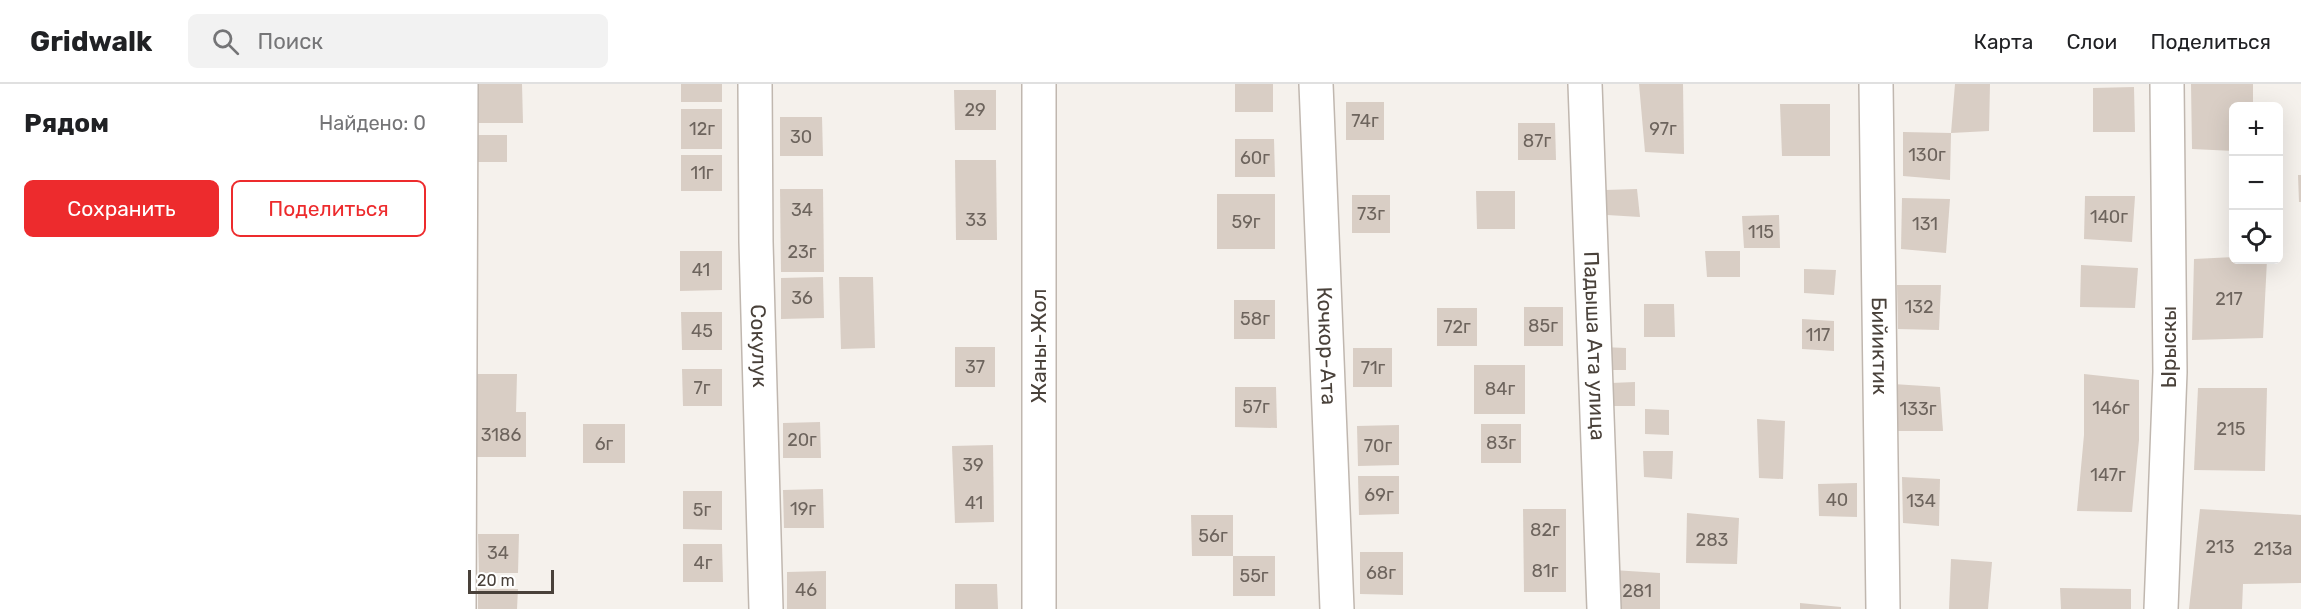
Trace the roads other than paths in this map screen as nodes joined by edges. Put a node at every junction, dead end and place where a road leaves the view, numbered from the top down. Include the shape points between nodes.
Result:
1 (461, 84) edge
2 (755, 84) edge
3 (1039, 84) edge
4 (1316, 84) edge
5 (1585, 84) edge
6 (1876, 84) edge
7 (2167, 84) edge
8 (459, 609) edge
9 (766, 609) edge
10 (1039, 609) edge
11 (1337, 609) edge
12 (1604, 609) edge
13 (1883, 609) edge
14 (2161, 609) edge

1 - 8 street
2 - 9 street, Сокулук
3 - 10 street, Жаны-Жол
4 - 11 street, Кочкор-Ата
5 - 12 street, Падыша Ата улица
6 - 13 street, Бийиктик
7 - 14 street, Ырыскы via 2170,372

